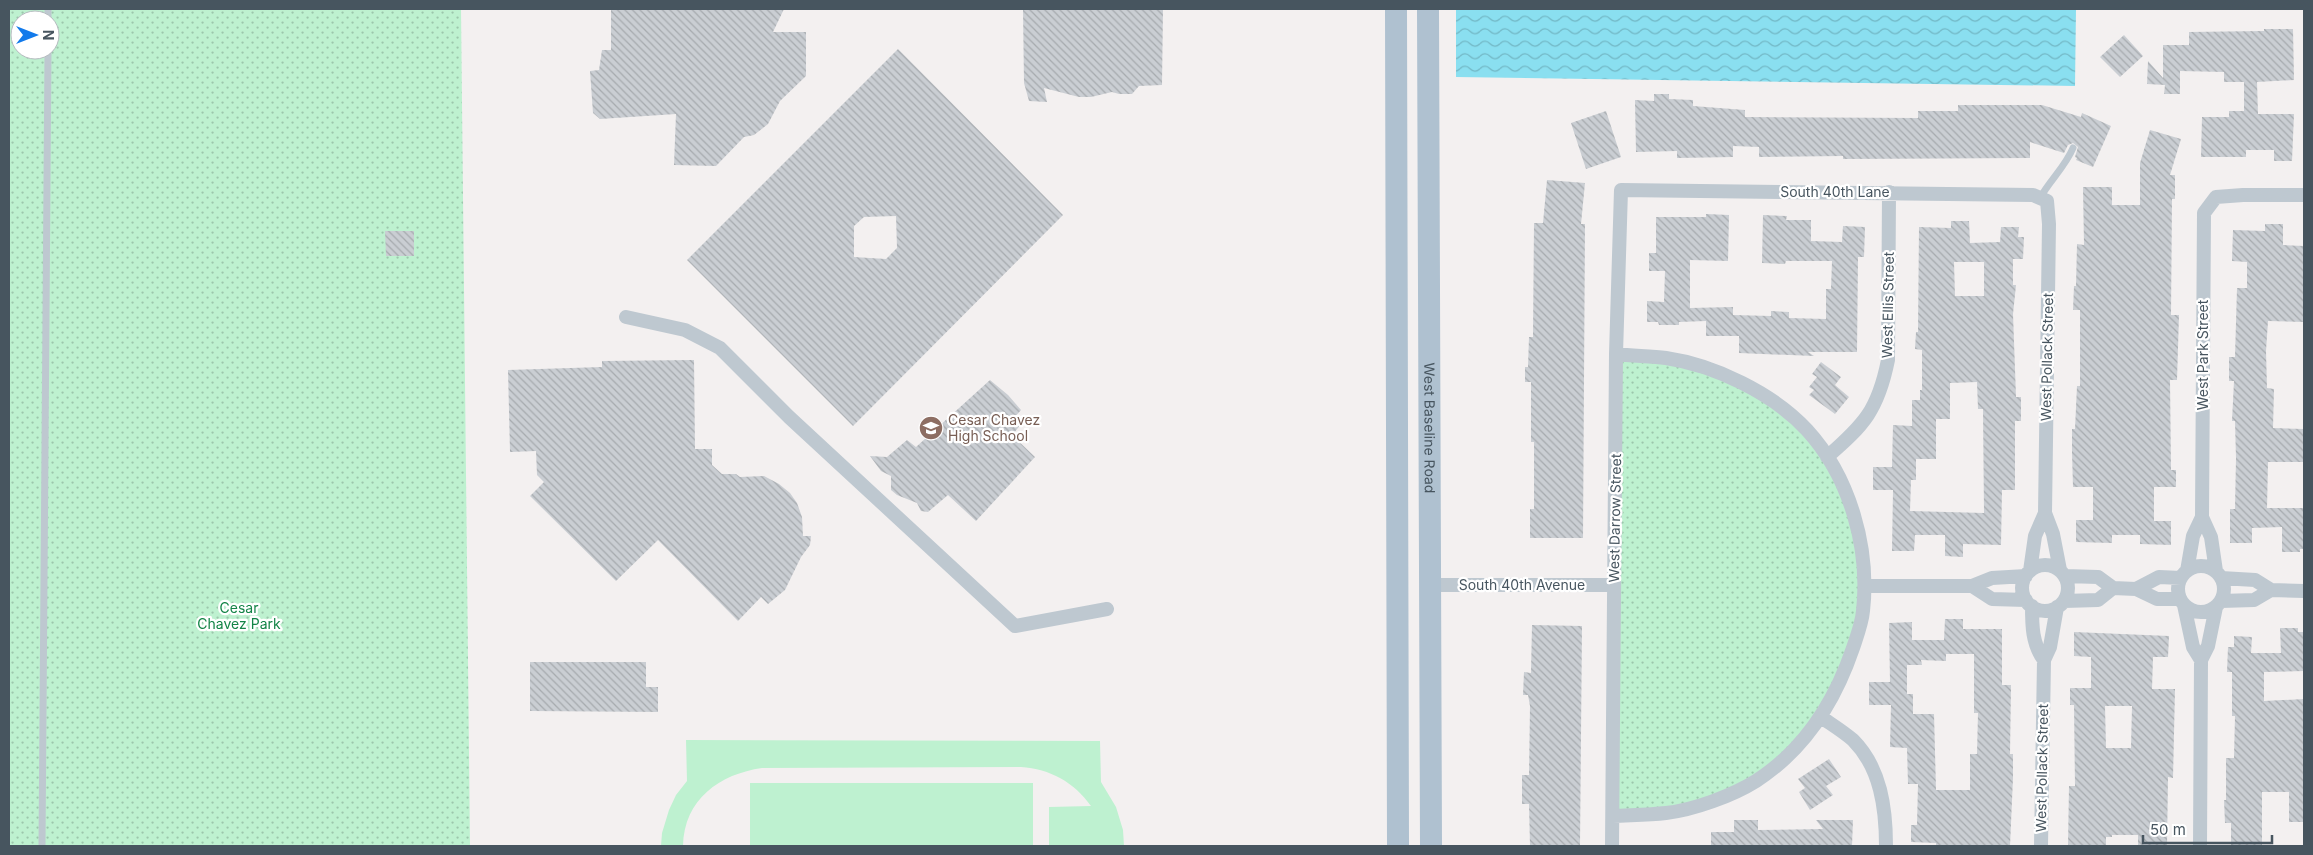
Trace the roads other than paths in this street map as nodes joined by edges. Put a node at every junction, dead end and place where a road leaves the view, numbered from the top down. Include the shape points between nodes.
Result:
1 (1396, 9) edge
2 (1428, 9) edge
3 (48, 60) edge
4 (2073, 148) dead end
5 (1621, 190) joint
6 (1889, 192) junction
7 (2304, 195) edge
8 (2044, 200) junction
9 (626, 317) dead end
10 (1616, 354) junction
11 (1827, 457) junction
12 (2045, 513) junction
13 (2202, 517) junction
14 (2063, 573) junction
15 (2028, 574) junction
16 (2184, 574) junction
17 (2218, 575) junction
18 (1430, 585) junction
19 (1614, 585) junction
20 (1865, 586) junction
21 (1972, 586) junction
22 (2113, 588) junction
23 (2136, 589) junction
24 (2271, 590) junction
25 (2304, 591) edge
26 (2182, 602) junction
27 (2029, 603) junction
28 (2061, 604) junction
29 (2218, 604) junction
30 (1107, 609) dead end
31 (2044, 660) junction
32 (2201, 660) junction
33 (1821, 717) junction
34 (1612, 816) junction
35 (42, 846) edge
36 (1398, 846) edge
37 (1431, 846) edge
38 (1612, 846) edge
39 (1886, 846) edge
40 (2041, 846) edge
41 (2200, 846) edge

1 - 36 main road
2 - 18 main road, West Baseline Road
3 - 35 lane
4 - 8 lane via 2067,162 2049,182
5 - 6 street, South 40th Lane
5 - 10 street, West Darrow Street
6 - 8 street, South 40th Lane via 2033,194
6 - 11 street, West Ellis Street via 1888,360 1884,381 1867,419
7 - 13 street, West Park Street via 2216,197 2204,212
8 - 12 street, West Pollack Street via 2049,224
9 - 30 street via 685,330 720,348 789,417 1015,626
10 - 11 street via 1667,358 1726,374 1773,402 1806,429
10 - 19 street, West Darrow Street
11 - 20 street via 1848,496 1860,537
12 - 14 street, West Pollack Street
12 - 15 street, West Pollack Street via 2035,536
13 - 16 street, West Park Street via 2193,536
13 - 17 street, West Park Street via 2211,537
14 - 15 street via 2041,565
14 - 22 street via 2098,577
14 - 28 street via 2068,588
15 - 21 street via 1992,578
15 - 27 street via 2023,588
16 - 17 street via 2201,566
16 - 23 street via 2159,578
16 - 26 street via 2178,588
17 - 24 street via 2255,580
17 - 29 street via 2224,590
18 - 19 street, South 40th Avenue
18 - 37 main road, West Baseline Road
19 - 34 street, West Darrow Street
20 - 21 street
20 - 33 street via 1863,613 1844,674
21 - 27 street via 1992,599
22 - 23 street
22 - 28 street via 2098,600
23 - 26 street via 2157,599
24 - 25 street
24 - 29 street via 2254,600
26 - 29 street via 2189,609 2202,612
26 - 32 street via 2193,647
27 - 28 street via 2044,610
27 - 31 street, West Pollack Street via 2037,650
28 - 31 street, West Pollack Street
29 - 32 street via 2208,646
31 - 40 street, West Pollack Street
32 - 41 street
33 - 34 street via 1794,750 1755,781 1712,801 1667,813
33 - 39 street via 1853,741 1875,772 1886,816
34 - 38 street, West Darrow Street

